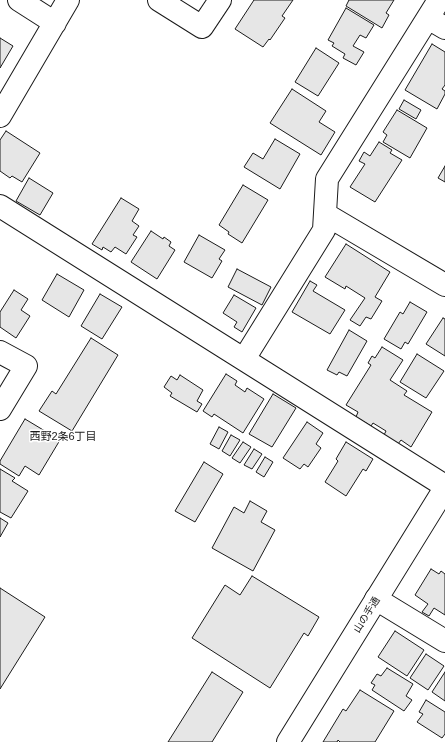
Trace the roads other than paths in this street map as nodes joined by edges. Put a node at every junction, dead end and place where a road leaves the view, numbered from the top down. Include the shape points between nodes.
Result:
1 (19, 0) edge
2 (68, 0) edge
3 (159, 0) edge
4 (220, 0) edge
5 (439, 0) edge
6 (55, 23) junction
7 (436, 23) edge
8 (0, 116) edge
9 (0, 206) edge
10 (325, 214) junction
11 (445, 285) edge
12 (0, 352) edge
13 (244, 359) junction
14 (0, 409) edge
15 (445, 487) edge
16 (376, 599) junction
17 (445, 641) edge
18 (291, 741) edge

1 - 6 street
2 - 6 street
3 - 4 street via 202,27
5 - 7 street
6 - 8 street
7 - 10 street via 327,179
9 - 13 street
10 - 11 street
10 - 13 street via 324,230
12 - 14 street via 26,366
13 - 15 street
15 - 16 street, 山の手通
16 - 17 street
16 - 18 street, 山の手通

